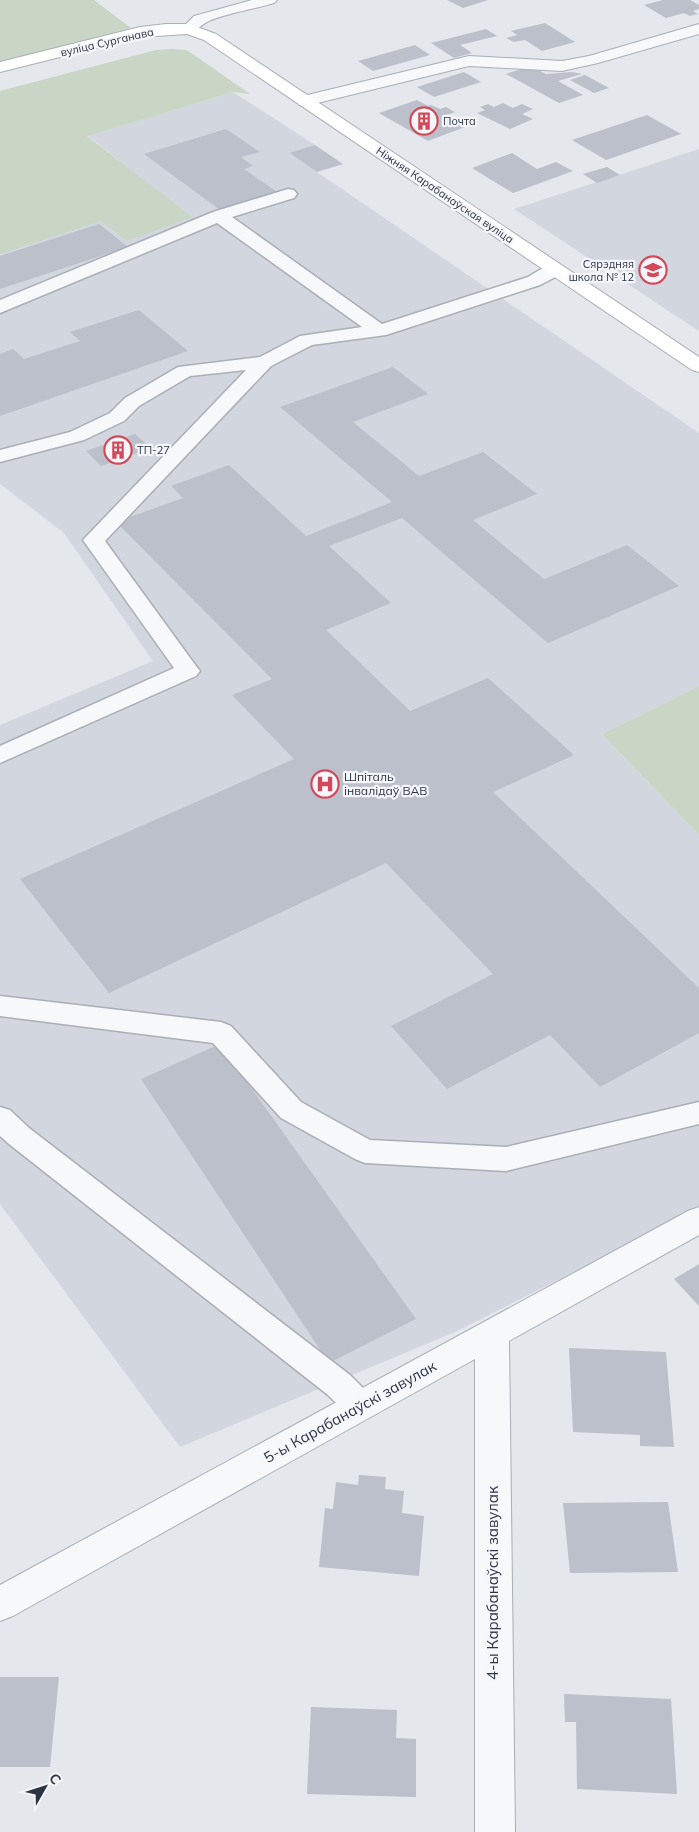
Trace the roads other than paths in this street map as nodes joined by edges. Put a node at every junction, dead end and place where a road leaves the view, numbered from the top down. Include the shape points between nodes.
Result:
1 (269, 0) edge
2 (189, 29) junction
3 (699, 29) edge
4 (0, 67) edge
5 (305, 101) junction
6 (288, 194) dead end
7 (219, 216) junction
8 (554, 270) junction
9 (0, 307) edge
10 (379, 331) junction
11 (264, 362) junction
12 (699, 366) edge
13 (0, 456) edge
14 (0, 755) edge
15 (0, 1006) edge
16 (699, 1112) edge
17 (0, 1118) edge
18 (699, 1220) edge
19 (492, 1335) junction
20 (360, 1406) junction
21 (0, 1604) edge
22 (495, 1832) edge

1 - 2 street via 200,19
2 - 4 main road, вуліца Сурганава via 140,32
2 - 5 main road, Ніжняя Карабанаўская вуліца via 210,37
3 - 5 street via 562,66 469,61
5 - 8 main road, Ніжняя Карабанаўская вуліца
6 - 7 lane
7 - 9 lane
7 - 10 lane
8 - 10 lane via 534,281
8 - 12 main road, Ніжняя Карабанаўская вуліца
10 - 11 lane via 307,340
11 - 13 lane via 185,371 132,402 117,417 76,436
11 - 14 lane via 94,540 188,671
15 - 16 lane via 221,1033 291,1110 365,1151 506,1159
17 - 20 lane via 339,1385
18 - 19 street, 5-ы Карабанаўскі завулак
19 - 20 street, 5-ы Карабанаўскі завулак
19 - 22 street, 4-ы Карабанаўскі завулак
20 - 21 street, 5-ы Карабанаўскі завулак

